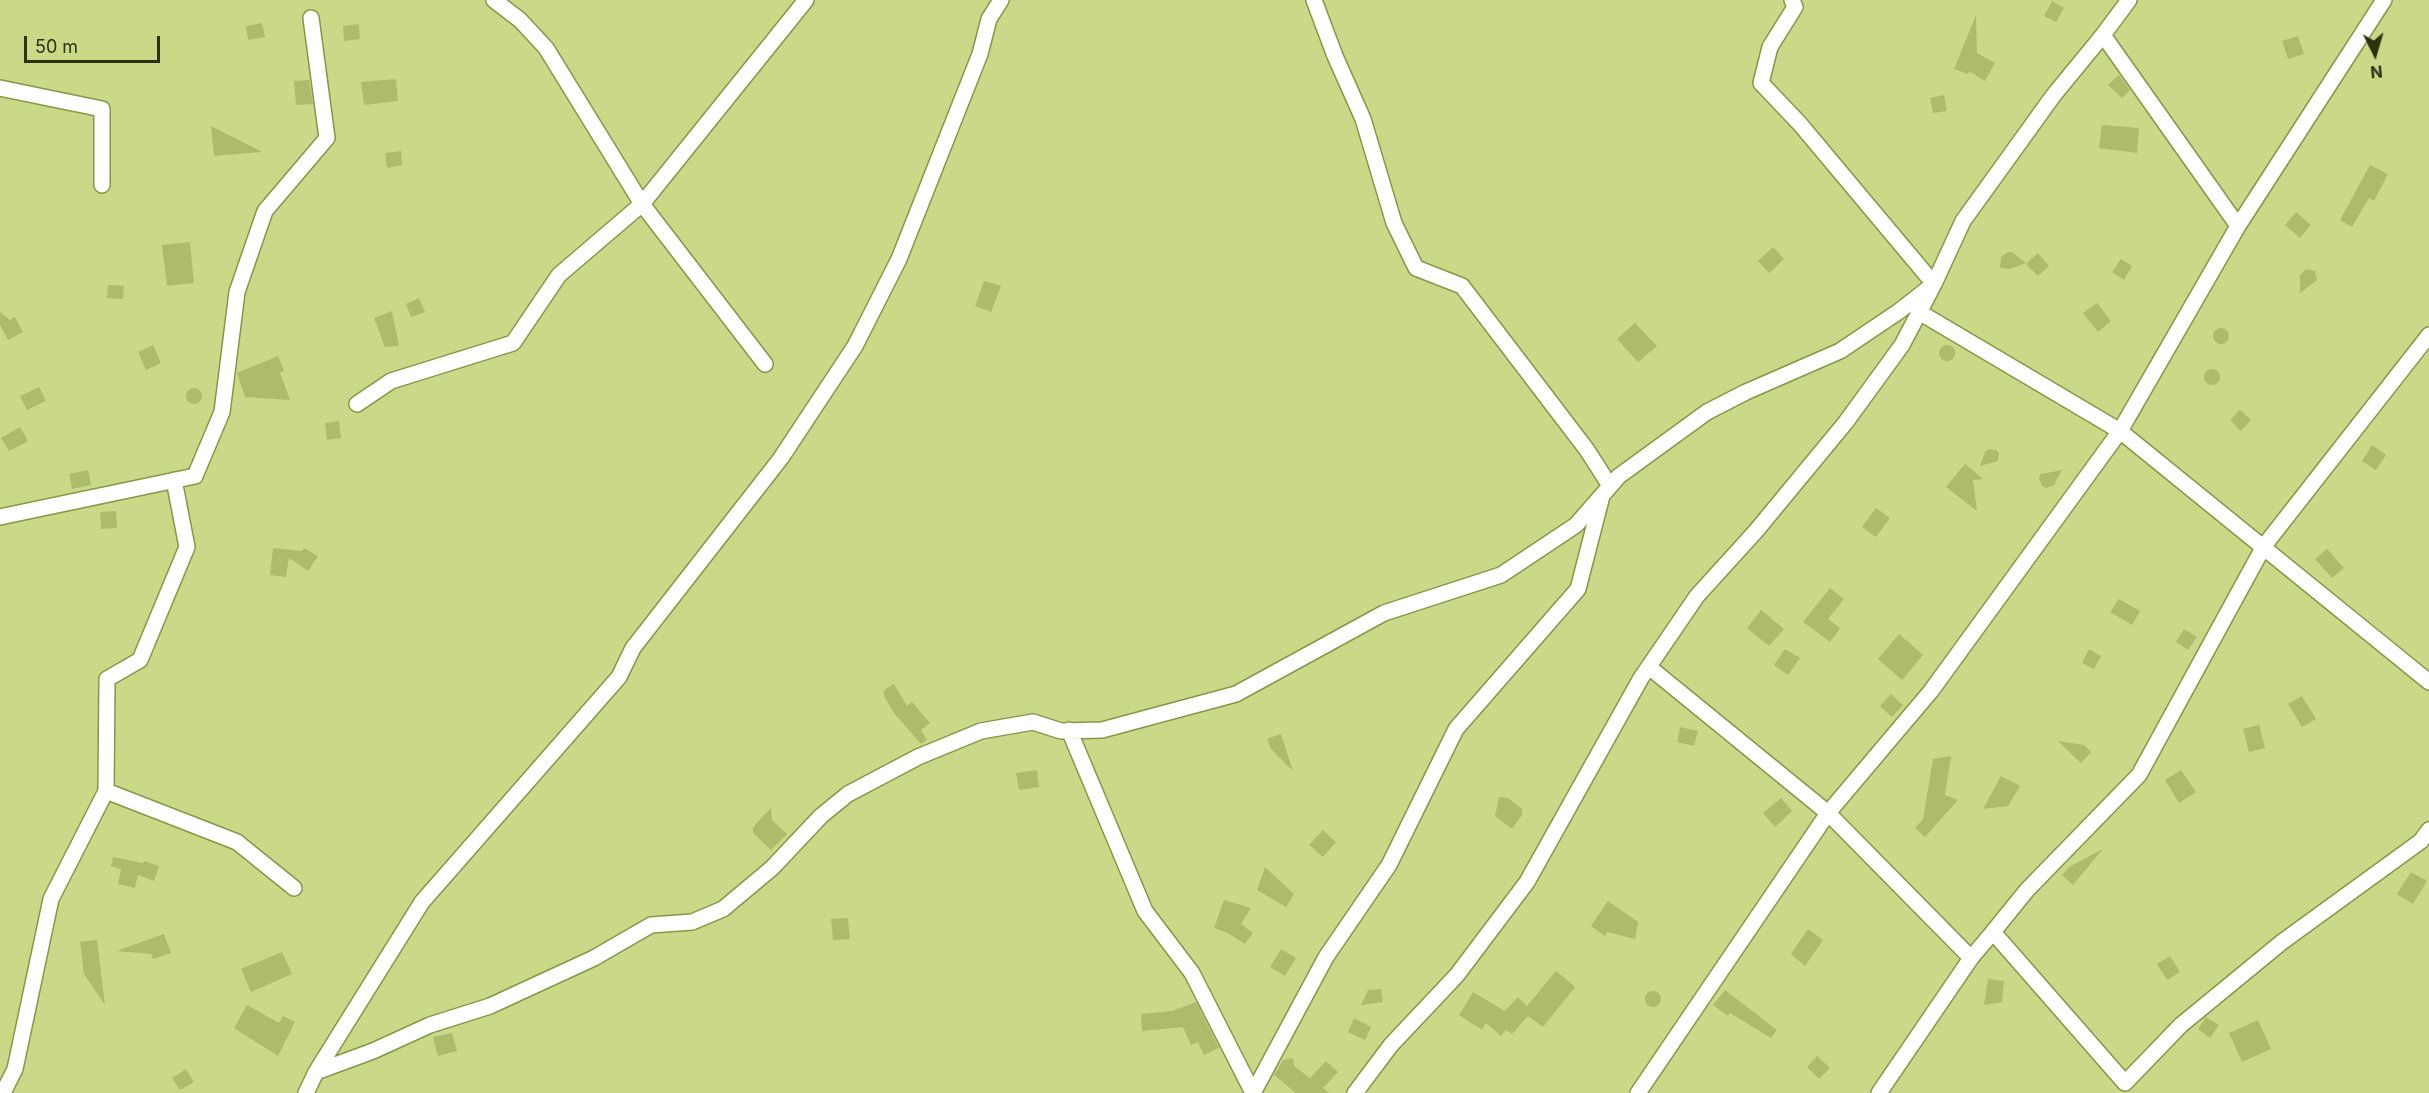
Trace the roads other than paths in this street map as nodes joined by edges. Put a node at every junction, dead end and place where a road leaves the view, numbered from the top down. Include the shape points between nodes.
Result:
1 (494, 0) edge
2 (806, 0) edge
3 (1000, 0) edge
4 (1314, 0) edge
5 (1792, 0) edge
6 (2129, 0) edge
7 (2384, 0) edge
8 (310, 18) dead end
9 (2103, 35) junction
10 (0, 88) edge
11 (102, 185) dead end
12 (642, 204) junction
13 (2238, 226) junction
14 (1934, 284) junction
15 (1919, 312) junction
16 (2429, 335) edge
17 (765, 364) dead end
18 (357, 404) dead end
19 (2120, 431) junction
20 (174, 480) junction
21 (1606, 489) junction
22 (0, 517) edge
23 (2264, 546) junction
24 (1649, 667) junction
25 (2429, 682) edge
26 (1069, 730) junction
27 (106, 791) junction
28 (1828, 813) junction
29 (2429, 830) edge
30 (294, 888) dead end
31 (1993, 932) junction
32 (1971, 958) junction
33 (316, 1072) junction
34 (3, 1093) edge
35 (306, 1093) edge
36 (1253, 1093) edge
37 (1356, 1093) edge
38 (1638, 1093) edge
39 (1879, 1093) edge

1 - 12 street via 546,48
2 - 12 street
3 - 33 street via 988,19 980,54 899,259 855,346 781,458 633,648 619,677 422,902
4 - 21 street via 1363,120 1394,223 1416,268 1462,286 1587,450
5 - 14 street via 1795,7 1770,47 1761,82
6 - 9 street
7 - 13 street
8 - 20 street via 327,138 265,211 237,292 222,412 195,476
9 - 13 street
9 - 14 street via 2053,96 1963,221
10 - 11 street via 102,109
12 - 17 street
12 - 18 street via 559,275 513,343 391,381
13 - 19 street
14 - 15 street
14 - 21 street via 1840,351 1707,412
15 - 19 street
15 - 24 street via 1902,345 1846,422 1697,596
16 - 23 street
19 - 23 street
19 - 28 street via 1931,691
20 - 22 street
20 - 27 street via 187,547 140,660 107,679
21 - 26 street via 1576,525 1501,575 1384,613 1236,694 1102,730
21 - 36 street via 1578,590 1456,729 1389,866 1326,957
23 - 25 street
23 - 31 street via 2139,775 2027,890
24 - 28 street
24 - 37 street via 1527,882 1457,975 1391,1045
26 - 33 street via 1033,723 981,731 918,757 848,794 821,816 772,868 723,909 692,922 651,925 594,958 490,1006 430,1025
26 - 36 street via 1145,911 1192,973
27 - 30 street via 237,842
27 - 34 street via 51,899 15,1069
28 - 32 street
28 - 38 street
29 - 31 street via 2421,841 2283,942 2181,1025 2125,1083
31 - 32 street
32 - 39 street
33 - 35 street

